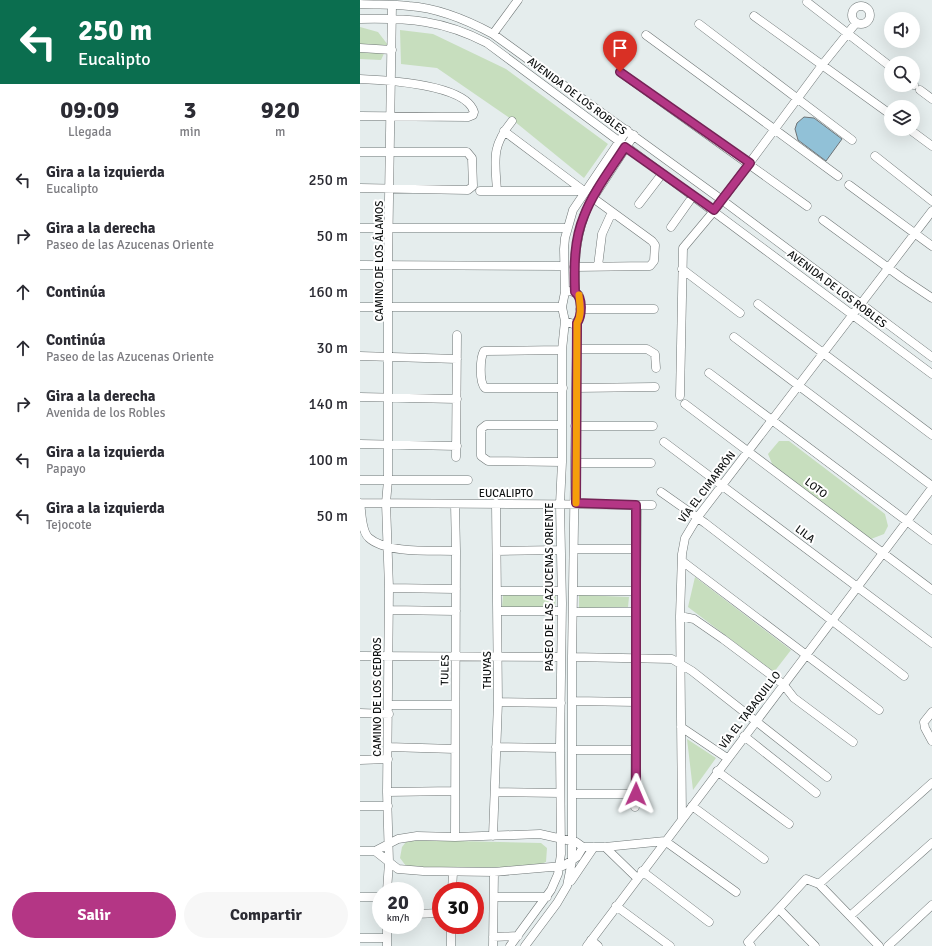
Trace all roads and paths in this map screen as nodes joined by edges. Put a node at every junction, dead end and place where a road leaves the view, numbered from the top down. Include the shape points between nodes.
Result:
1 (518, 0) edge
2 (807, 2) dead end
3 (360, 4) edge
4 (392, 5) junction
5 (754, 16) dead end
6 (393, 18) junction
7 (360, 19) edge
8 (856, 23) dead end
9 (699, 24) dead end
10 (493, 34) junction
11 (847, 34) junction
12 (646, 35) dead end
13 (360, 48) edge
14 (392, 50) junction
15 (884, 62) edge
16 (823, 64) junction
17 (620, 72) dead end
18 (360, 79) edge
19 (391, 80) junction
20 (920, 89) edge
21 (797, 99) junction
22 (932, 99) edge
23 (884, 110) edge
24 (360, 116) edge
25 (391, 116) junction
26 (512, 121) dead end
27 (775, 129) junction
28 (504, 130) junction
29 (630, 132) junction
30 (918, 136) edge
31 (852, 140) dead end
32 (622, 145) junction
33 (932, 146) edge
34 (360, 152) edge
35 (390, 152) junction
36 (875, 156) dead end
37 (750, 163) junction
38 (662, 174) junction
39 (838, 176) dead end
40 (849, 185) dead end
41 (360, 188) edge
42 (390, 189) junction
43 (480, 191) dead end
44 (497, 191) junction
45 (584, 191) junction
46 (693, 196) junction
47 (594, 198) junction
48 (722, 200) junction
49 (932, 201) edge
50 (639, 204) dead end
51 (807, 206) dead end
52 (573, 210) junction
53 (714, 210) junction
54 (932, 210) edge
55 (612, 212) junction
56 (584, 216) junction
57 (824, 220) dead end
58 (671, 227) dead end
59 (360, 228) edge
60 (390, 228) junction
61 (567, 228) junction
62 (914, 234) junction
63 (932, 246) edge
64 (388, 264) junction
65 (360, 265) edge
66 (563, 266) junction
67 (598, 266) junction
68 (574, 267) junction
69 (889, 268) junction
70 (682, 269) junction
71 (565, 292) junction
72 (575, 292) junction
73 (932, 298) edge
74 (758, 304) dead end
75 (861, 304) junction
76 (360, 306) edge
77 (389, 307) junction
78 (562, 307) junction
79 (580, 309) junction
80 (654, 309) dead end
81 (740, 313) dead end
82 (853, 315) junction
83 (565, 321) junction
84 (577, 323) junction
85 (457, 335) dead end
86 (734, 337) dead end
87 (577, 349) junction
88 (562, 350) junction
89 (823, 353) junction
90 (360, 356) edge
91 (389, 357) junction
92 (932, 357) edge
93 (457, 359) junction
94 (656, 368) dead end
95 (709, 373) dead end
96 (932, 374) edge
97 (798, 386) junction
98 (655, 387) dead end
99 (563, 388) junction
100 (576, 388) junction
101 (680, 396) dead end
102 (360, 397) edge
103 (388, 398) junction
104 (457, 399) junction
105 (685, 404) dead end
106 (771, 421) junction
107 (562, 426) junction
108 (575, 426) junction
109 (653, 426) dead end
110 (932, 435) edge
111 (664, 442) dead end
112 (360, 444) edge
113 (388, 444) junction
114 (456, 446) junction
115 (749, 450) junction
116 (456, 458) dead end
117 (562, 462) junction
118 (575, 463) junction
119 (651, 463) dead end
120 (360, 480) edge
121 (388, 480) junction
122 (468, 480) dead end
123 (722, 486) junction
124 (932, 487) edge
125 (661, 492) dead end
126 (360, 503) edge
127 (386, 503) junction
128 (496, 503) junction
129 (576, 503) junction
130 (455, 504) junction
131 (560, 504) junction
132 (636, 505) junction
133 (652, 505) dead end
134 (698, 518) junction
135 (907, 521) junction
136 (932, 540) edge
137 (389, 548) junction
138 (574, 549) junction
139 (636, 549) junction
140 (561, 550) junction
141 (456, 551) junction
142 (497, 551) junction
143 (882, 552) junction
144 (682, 561) junction
145 (857, 587) junction
146 (389, 588) junction
147 (456, 589) junction
148 (636, 590) junction
149 (932, 590) edge
150 (497, 591) junction
151 (561, 591) junction
152 (574, 591) junction
153 (389, 610) junction
154 (498, 610) junction
155 (456, 611) junction
156 (561, 612) junction
157 (574, 612) junction
158 (635, 612) junction
159 (680, 616) junction
160 (832, 620) junction
161 (932, 643) edge
162 (806, 654) junction
163 (388, 655) junction
164 (360, 656) edge
165 (456, 657) junction
166 (498, 657) junction
167 (560, 657) junction
168 (572, 657) junction
169 (635, 657) junction
170 (681, 664) junction
171 (904, 676) dead end
172 (783, 684) junction
173 (573, 701) junction
174 (498, 702) junction
175 (636, 702) junction
176 (560, 703) junction
177 (455, 705) junction
178 (389, 710) junction
179 (879, 710) dead end
180 (932, 712) edge
181 (360, 713) edge
182 (755, 721) junction
183 (680, 726) junction
184 (744, 736) junction
185 (932, 741) edge
186 (853, 742) dead end
187 (388, 747) junction
188 (496, 747) junction
189 (560, 748) junction
190 (455, 749) junction
191 (573, 750) junction
192 (636, 750) junction
193 (728, 758) junction
194 (388, 759) junction
195 (360, 760) edge
196 (717, 771) junction
197 (827, 777) dead end
198 (932, 783) edge
199 (455, 791) junction
200 (387, 792) junction
201 (496, 792) junction
202 (560, 792) junction
203 (816, 793) dead end
204 (573, 794) junction
205 (636, 794) junction
206 (360, 806) edge
207 (388, 806) junction
208 (692, 806) junction
209 (635, 807) dead end
210 (682, 818) junction
211 (789, 824) dead end
212 (493, 836) junction
213 (454, 837) junction
214 (561, 838) junction
215 (572, 841) junction
216 (665, 841) junction
217 (389, 843) junction
218 (932, 843) edge
219 (583, 847) junction
220 (594, 847) junction
221 (605, 847) junction
222 (360, 851) edge
223 (375, 851) junction
224 (572, 857) junction
225 (764, 859) dead end
226 (389, 862) junction
227 (560, 867) junction
228 (453, 872) junction
229 (494, 872) junction
230 (639, 874) junction
231 (388, 882) edge
232 (452, 882) edge
233 (819, 884) junction
234 (567, 886) junction
235 (736, 892) dead end
236 (360, 897) edge
237 (372, 897) edge
238 (494, 897) junction
239 (547, 897) junction
240 (932, 905) edge
241 (616, 906) junction
242 (779, 909) junction
243 (850, 916) junction
244 (709, 922) dead end
245 (451, 934) edge
246 (518, 936) junction
247 (493, 937) junction
248 (360, 938) edge
249 (387, 942) edge
250 (589, 943) edge
251 (451, 946) edge
252 (493, 946) edge
253 (510, 946) edge
254 (525, 946) edge
255 (598, 946) edge
256 (670, 946) edge
257 (751, 946) edge
258 (815, 946) edge
259 (879, 946) edge
260 (888, 946) edge

1 - 10 street
2 - 11 street
3 - 4 street, AVENIDA DE LOS ROBLES
4 - 6 street, CAMINO DE LOS ÁLAMOS
4 - 10 street, AVENIDA DE LOS ROBLES via 439,11 475,24
5 - 16 street
6 - 7 street, AVENIDA DE LOS ROBLES
6 - 14 street, CAMINO DE LOS ÁLAMOS
6 - 32 street, AVENIDA DE LOS ROBLES via 439,24 487,43
8 - 11 street
9 - 21 street
10 - 29 street, AVENIDA DE LOS ROBLES
11 - 15 street
11 - 16 street
12 - 27 street
13 - 14 street
14 - 19 street, CAMINO DE LOS ÁLAMOS
16 - 21 street
16 - 23 street
17 - 37 street
18 - 19 street
19 - 25 street, CAMINO DE LOS ÁLAMOS
19 - 25 street via 441,90 461,99 471,106 474,112 468,117
20 - 22 street
21 - 27 street
21 - 31 street
24 - 25 street
25 - 35 street, CAMINO DE LOS ÁLAMOS
26 - 28 street
27 - 37 street
27 - 39 street
28 - 44 street via 495,150
28 - 45 street
29 - 32 street
29 - 48 street, AVENIDA DE LOS ROBLES
30 - 33 street
32 - 38 street, AVENIDA DE LOS ROBLES
32 - 45 street
32 - 47 street
34 - 35 street
35 - 42 street, CAMINO DE LOS ÁLAMOS
35 - 42 street via 467,152 472,158 472,189
36 - 49 street
37 - 48 street
37 - 51 street
38 - 46 street, AVENIDA DE LOS ROBLES
38 - 50 street
40 - 62 street
41 - 42 street
42 - 60 street, CAMINO DE LOS ÁLAMOS
43 - 44 street
44 - 45 street
45 - 52 street
46 - 53 street, AVENIDA DE LOS ROBLES
46 - 58 street
47 - 55 street
47 - 56 street
48 - 53 street
48 - 75 street, AVENIDA DE LOS ROBLES
52 - 56 street
52 - 61 street
53 - 70 street via 683,248
53 - 82 street, AVENIDA DE LOS ROBLES
54 - 62 street, VÍA EL CIMARRÓN
55 - 67 street via 602,234
55 - 67 street via 652,240 655,245 654,261 650,266
56 - 68 street
57 - 69 street
59 - 60 street
60 - 61 street
60 - 64 street, CAMINO DE LOS ÁLAMOS
61 - 66 street
62 - 63 street
62 - 69 street, VÍA EL CIMARRÓN
64 - 65 street
64 - 66 street
64 - 77 street, CAMINO DE LOS ÁLAMOS
66 - 71 street
67 - 68 street
68 - 72 street
69 - 73 street
69 - 75 street, VÍA EL CIMARRÓN
70 - 81 street
70 - 101 street via 676,384
71 - 72 street
71 - 78 street
72 - 79 street via 579,295
74 - 89 street
75 - 82 street, VÍA EL CIMARRÓN
75 - 92 street, AVENIDA DE LOS ROBLES
76 - 77 street
77 - 78 street
77 - 91 street, CAMINO DE LOS ÁLAMOS
78 - 83 street, PASEO DE LAS AZUCENAS ORIENTE
79 - 80 street
79 - 84 street
82 - 89 street, VÍA EL CIMARRÓN
82 - 96 street, AVENIDA DE LOS ROBLES
83 - 84 street via 569,324
83 - 88 street, PASEO DE LAS AZUCENAS ORIENTE
84 - 87 street
85 - 93 street
86 - 97 street
87 - 94 street via 647,349 655,354
87 - 100 street
88 - 99 street, PASEO DE LAS AZUCENAS ORIENTE
88 - 99 street via 484,351 482,384 485,388
89 - 97 street, VÍA EL CIMARRÓN
89 - 110 street
90 - 91 street
91 - 93 street
91 - 103 street, CAMINO DE LOS ÁLAMOS
93 - 104 street
95 - 106 street
97 - 106 street, VÍA EL CIMARRÓN
97 - 124 street
98 - 100 street
99 - 107 street, PASEO DE LAS AZUCENAS ORIENTE
100 - 108 street
102 - 103 street
103 - 104 street
103 - 113 street, CAMINO DE LOS ÁLAMOS
104 - 114 street
105 - 115 street, LOTO
106 - 115 street, VÍA EL CIMARRÓN
106 - 135 street
107 - 117 street, PASEO DE LAS AZUCENAS ORIENTE
107 - 117 street via 486,425 481,429 481,456 488,461
108 - 109 street
108 - 118 street
111 - 123 street, LILA
112 - 113 street
113 - 114 street
113 - 121 street, CAMINO DE LOS ÁLAMOS
114 - 116 street
115 - 123 street, VÍA EL CIMARRÓN
115 - 143 street, LOTO
117 - 131 street, PASEO DE LAS AZUCENAS ORIENTE
118 - 119 street
118 - 129 street
120 - 121 street
121 - 122 street
121 - 127 street, CAMINO DE LOS ÁLAMOS
123 - 134 street, VÍA EL CIMARRÓN
123 - 145 street, LILA
124 - 135 street, VÍA EL TABAQUILLO
125 - 134 street
126 - 127 street, EUCALIPTO
126 - 137 street via 365,532 369,538
127 - 130 street, EUCALIPTO
127 - 137 street, CAMINO DE LOS CEDROS
128 - 130 street, EUCALIPTO
128 - 131 street, EUCALIPTO
128 - 142 street, THUYAS
129 - 131 street, EUCALIPTO
129 - 132 street, EUCALIPTO
129 - 138 street
130 - 141 street, TULES
131 - 140 street, PASEO DE LAS AZUCENAS ORIENTE
132 - 133 street, EUCALIPTO
132 - 139 street
134 - 144 street, VÍA EL CIMARRÓN via 685,538
134 - 160 street
135 - 136 street
135 - 143 street, VÍA EL TABAQUILLO
137 - 141 street
137 - 146 street, CAMINO DE LOS CEDROS
138 - 139 street
138 - 152 street
139 - 148 street
140 - 142 street
140 - 151 street, PASEO DE LAS AZUCENAS ORIENTE
141 - 147 street, TULES
142 - 150 street, THUYAS
143 - 145 street, VÍA EL TABAQUILLO
143 - 149 street, LOTO
144 - 159 street, VÍA EL CIMARRÓN
144 - 162 street
145 - 160 street, VÍA EL TABAQUILLO
145 - 161 street, LILA
146 - 147 street
146 - 153 street, CAMINO DE LOS CEDROS
147 - 155 street, TULES
148 - 152 street
148 - 158 street
150 - 151 street
150 - 154 street, THUYAS
151 - 156 street, PASEO DE LAS AZUCENAS ORIENTE
152 - 157 street
153 - 155 street
153 - 163 street, CAMINO DE LOS CEDROS
154 - 156 street
154 - 166 street, THUYAS
155 - 165 street, TULES
156 - 167 street, PASEO DE LAS AZUCENAS ORIENTE
157 - 158 street
157 - 168 street
158 - 169 street
159 - 170 street, VÍA EL CIMARRÓN
159 - 172 street via 687,616 701,623
160 - 162 street, VÍA EL TABAQUILLO
160 - 171 street
162 - 172 street, VÍA EL TABAQUILLO
162 - 179 street
163 - 164 street
163 - 165 street
163 - 178 street, CAMINO DE LOS CEDROS
165 - 166 street
165 - 177 street, TULES
166 - 167 street
166 - 174 street, THUYAS
167 - 176 street, PASEO DE LAS AZUCENAS ORIENTE
168 - 169 street
168 - 173 street
169 - 170 street via 672,659
169 - 175 street
170 - 182 street
170 - 183 street, VÍA EL CIMARRÓN
172 - 182 street, VÍA EL TABAQUILLO
172 - 186 street via 794,698
173 - 175 street
173 - 191 street
174 - 176 street
174 - 188 street, THUYAS
175 - 192 street
176 - 189 street, PASEO DE LAS AZUCENAS ORIENTE
177 - 178 street
177 - 190 street, TULES
178 - 181 street
178 - 187 street, CAMINO DE LOS CEDROS
180 - 185 street via 924,722
182 - 184 street, VÍA EL TABAQUILLO
182 - 197 street
183 - 193 street
183 - 210 street, VÍA EL CIMARRÓN
184 - 193 street, VÍA EL TABAQUILLO
184 - 203 street
187 - 190 street
187 - 194 street, CAMINO DE LOS CEDROS
188 - 189 street
188 - 201 street, THUYAS
189 - 202 street, PASEO DE LAS AZUCENAS ORIENTE
190 - 199 street, TULES
191 - 192 street
191 - 204 street
192 - 205 street
193 - 196 street, VÍA EL TABAQUILLO
194 - 195 street
194 - 200 street, CAMINO DE LOS CEDROS
196 - 208 street, VÍA EL TABAQUILLO
196 - 211 street
198 - 233 street
199 - 200 street
199 - 213 street, TULES
200 - 207 street, CAMINO DE LOS CEDROS
201 - 202 street
201 - 212 street, THUYAS
202 - 214 street, PASEO DE LAS AZUCENAS ORIENTE
204 - 205 street
204 - 215 street
205 - 209 street
206 - 207 street
207 - 217 street, CAMINO DE LOS CEDROS
208 - 210 street, VÍA EL TABAQUILLO
208 - 225 street
210 - 216 street, VÍA EL TABAQUILLO
212 - 213 street
212 - 214 street via 540,834
213 - 217 street via 413,836
214 - 215 street
214 - 227 street, PASEO DE LAS AZUCENAS ORIENTE
215 - 219 street
215 - 224 street
216 - 221 street
216 - 230 street, VÍA EL TABAQUILLO
216 - 235 street
217 - 223 street
217 - 226 street, CAMINO DE LOS CEDROS
218 - 243 street
219 - 220 street
219 - 224 street
220 - 221 street
220 - 234 street
221 - 230 street
222 - 223 street
223 - 226 street
224 - 227 street
224 - 234 street
226 - 228 street via 398,869
226 - 231 street, CAMINO DE LOS CEDROS
227 - 229 street
227 - 239 street, PASEO DE LAS AZUCENAS ORIENTE
228 - 229 street
228 - 232 street
229 - 238 street
230 - 241 street, VÍA EL TABAQUILLO
230 - 244 street
233 - 242 street via 803,880
233 - 243 street
234 - 254 street
236 - 237 street
238 - 239 street
238 - 247 street
239 - 246 street, PASEO DE LAS AZUCENAS ORIENTE
240 - 260 street
241 - 250 street, VÍA EL TABAQUILLO
241 - 256 street
242 - 257 street via 748,942
242 - 258 street
243 - 259 street
245 - 251 street
246 - 247 street
246 - 253 street, PASEO DE LAS AZUCENAS ORIENTE
247 - 252 street
248 - 249 street
250 - 255 street

